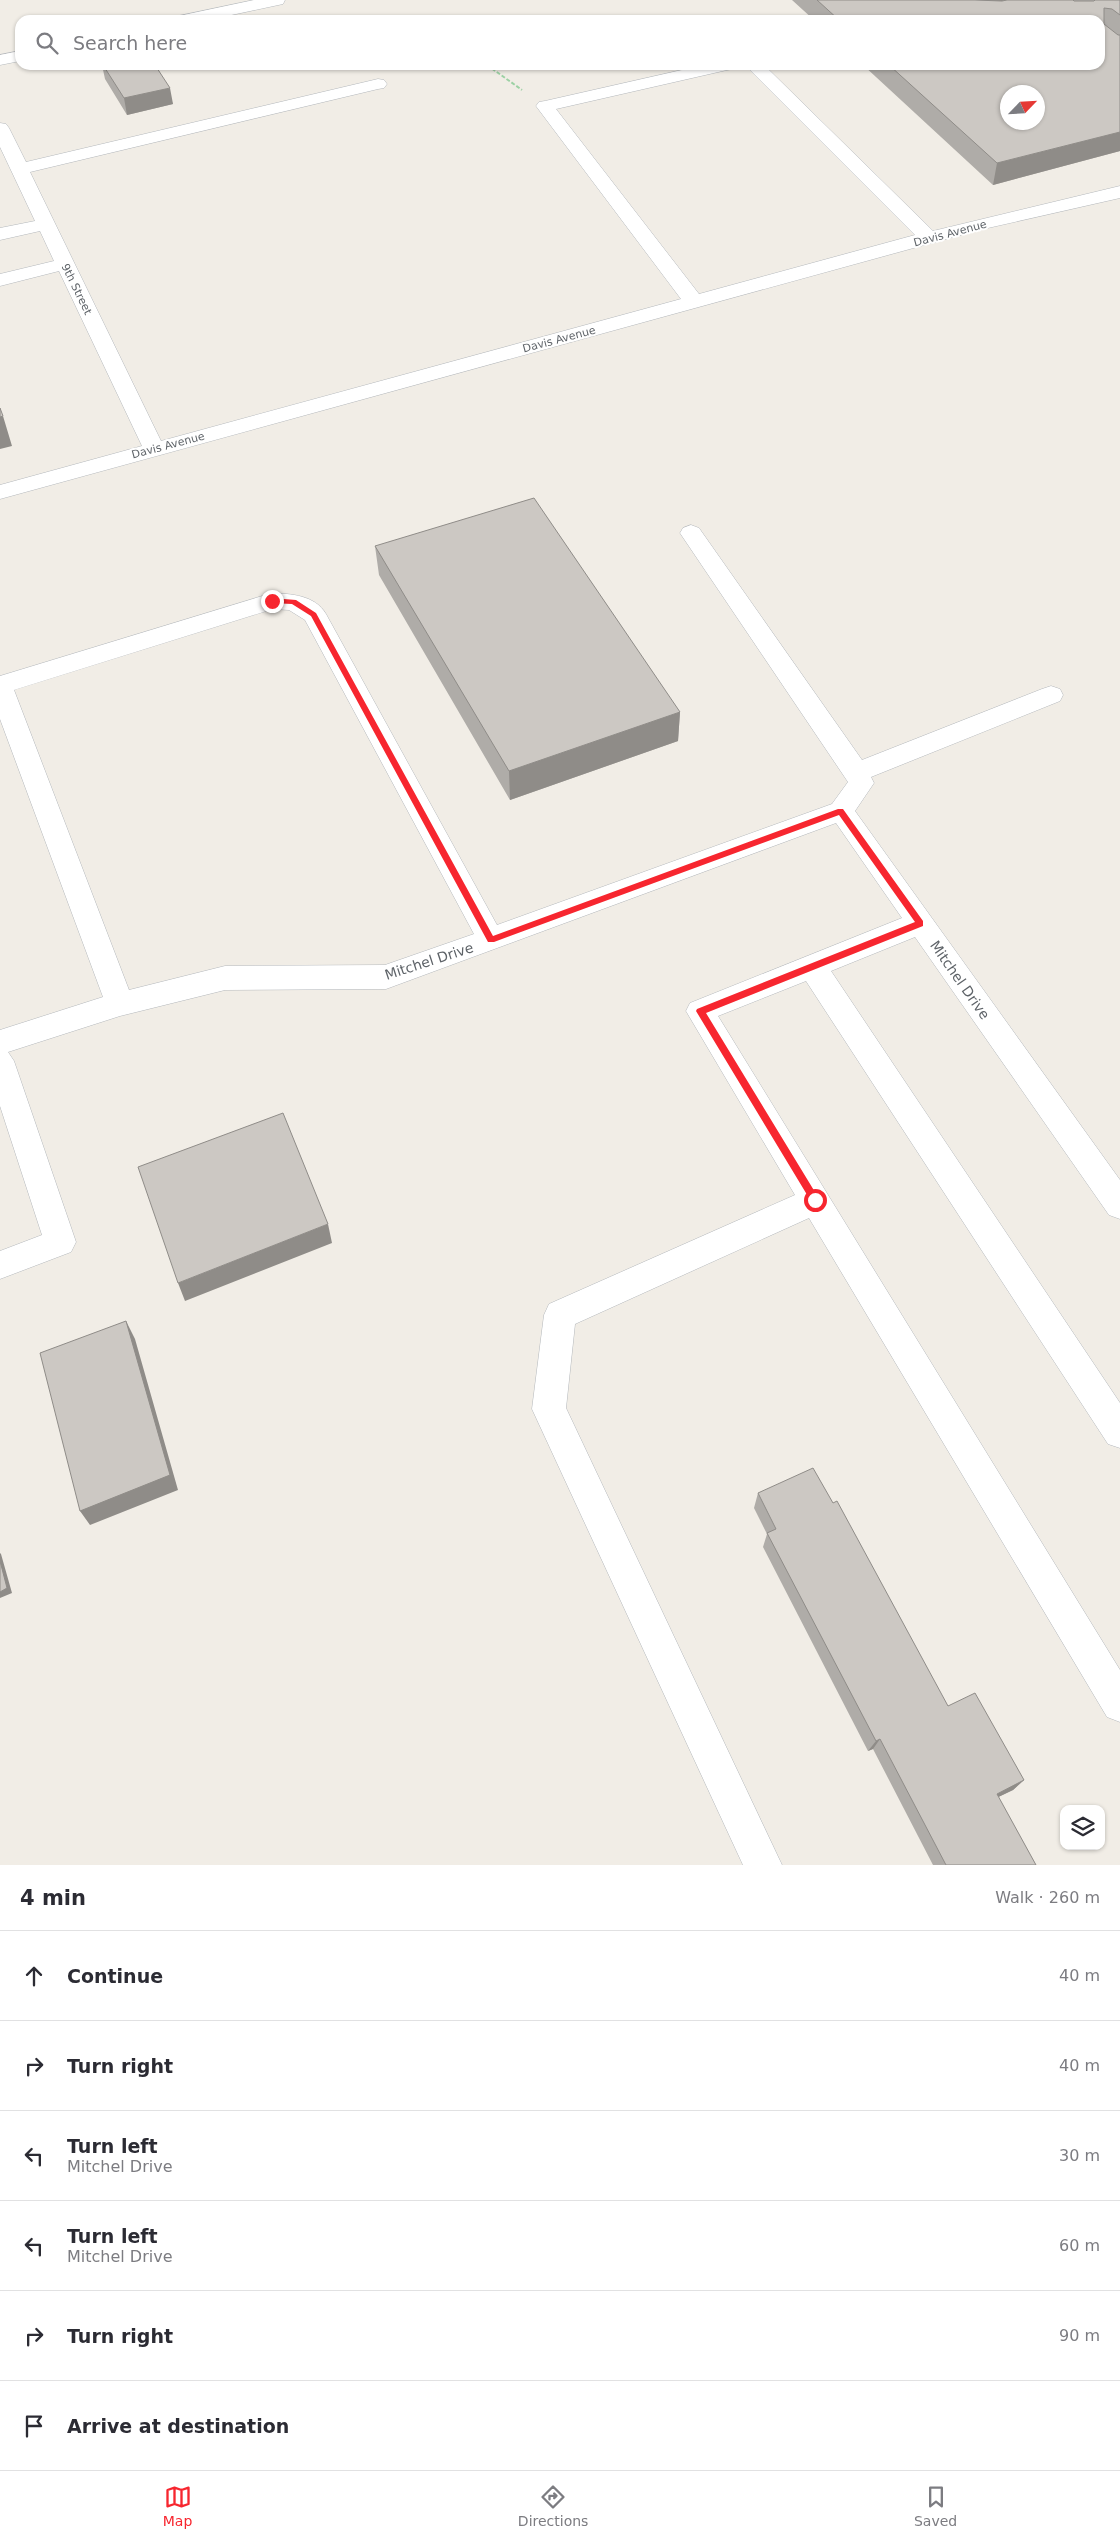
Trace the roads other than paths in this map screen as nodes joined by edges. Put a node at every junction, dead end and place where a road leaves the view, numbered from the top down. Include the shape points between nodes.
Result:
1 (276, 0) edge
2 (208, 15) edge
3 (15, 57) edge
4 (0, 60) edge
5 (705, 70) edge
6 (759, 70) edge
7 (378, 84) dead end
8 (0, 128) edge
9 (20, 170) junction
10 (1120, 192) edge
11 (46, 224) junction
12 (0, 234) edge
13 (929, 238) junction
14 (65, 264) junction
15 (0, 280) edge
16 (694, 302) junction
17 (154, 449) junction
18 (0, 492) edge
19 (691, 533) dead end
20 (0, 686) edge
21 (1051, 695) dead end
22 (856, 773) junction
23 (841, 811) junction
24 (920, 924) junction
25 (491, 940) junction
26 (812, 966) junction
27 (120, 1004) junction
28 (0, 1042) edge
29 (0, 1061) edge
30 (815, 1200) junction
31 (1120, 1205) edge
32 (0, 1265) edge
33 (1120, 1432) edge
34 (1120, 1704) edge
35 (763, 1865) edge

1 - 2 street
3 - 4 street
5 - 16 street via 545,106
6 - 13 street
7 - 9 street
8 - 9 street, 9th Street
9 - 11 street, 9th Street
10 - 13 street, Davis Avenue
11 - 12 street
11 - 14 street, 9th Street
13 - 16 street, Davis Avenue
14 - 15 street
14 - 17 street, 9th Street
16 - 17 street, Davis Avenue
17 - 18 street, Davis Avenue
19 - 22 street
20 - 25 street via 272,601 294,602 314,614
20 - 27 street
21 - 22 street
22 - 23 street via 861,783
23 - 24 street, Mitchel Drive
23 - 25 street, Mitchel Drive
24 - 26 street
24 - 31 street, Mitchel Drive
25 - 27 street, Mitchel Drive via 386,977 225,978
26 - 30 street via 700,1011
26 - 33 street
27 - 28 street, Mitchel Drive
29 - 32 street via 60,1242
30 - 34 street
30 - 35 street via 560,1315 548,1409

